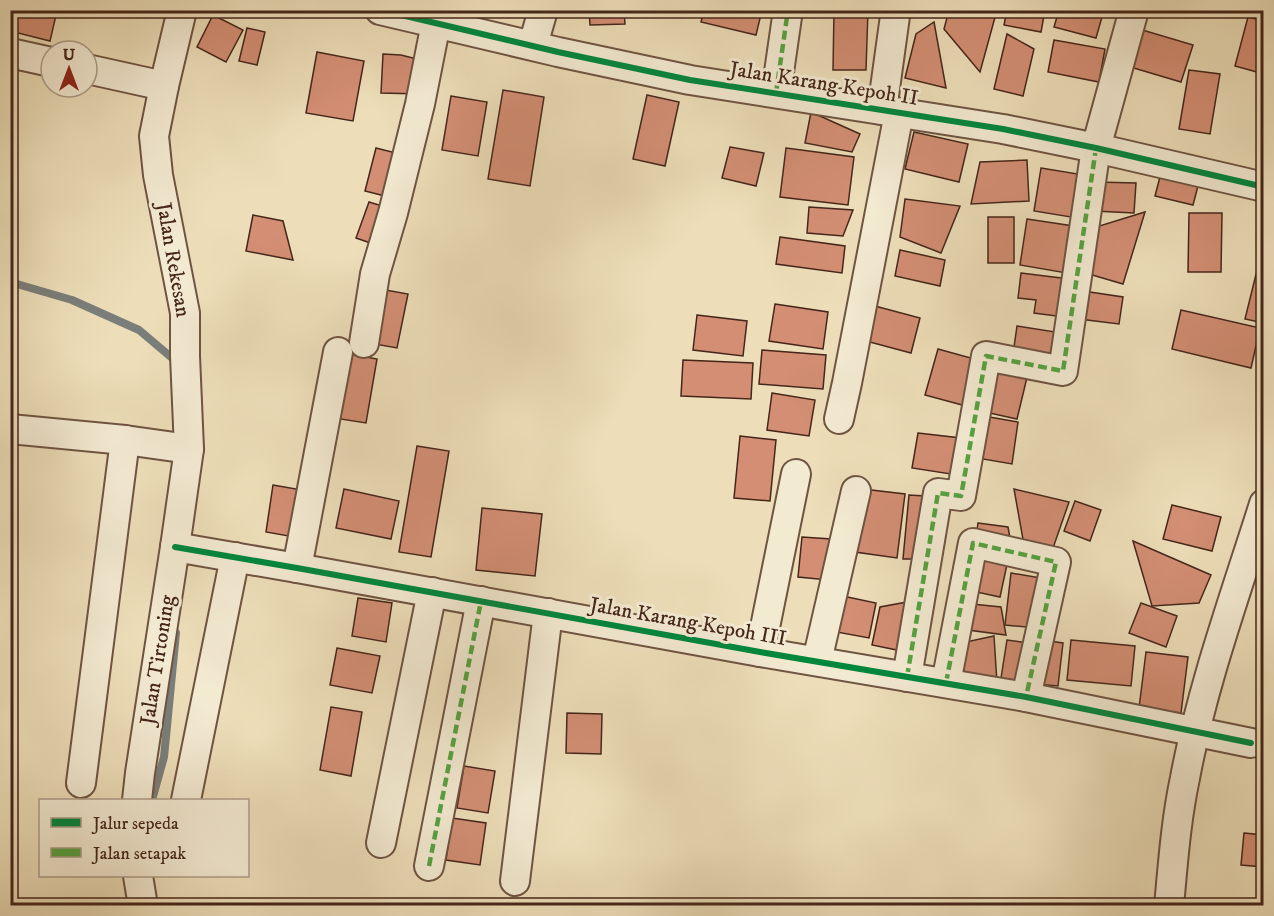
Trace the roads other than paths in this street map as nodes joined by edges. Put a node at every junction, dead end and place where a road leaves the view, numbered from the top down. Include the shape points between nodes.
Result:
1 (182, 10) edge
2 (380, 10) edge
3 (543, 10) edge
4 (788, 10) edge
5 (1134, 10) edge
6 (895, 16) dead end
7 (436, 22) junction
8 (533, 45) junction
9 (10, 53) edge
10 (39, 59) edge
11 (99, 72) edge
12 (164, 86) junction
13 (776, 93) junction
14 (890, 112) junction
15 (1096, 148) junction
16 (1263, 187) edge
17 (839, 419) dead end
18 (10, 429) edge
19 (125, 440) junction
20 (189, 449) junction
21 (796, 474) dead end
22 (856, 491) dead end
23 (1262, 513) edge
24 (187, 549) junction
25 (235, 557) junction
26 (297, 568) junction
27 (432, 592) junction
28 (481, 601) junction
29 (548, 613) junction
30 (760, 652) junction
31 (817, 661) junction
32 (908, 677) junction
33 (946, 683) junction
34 (1026, 697) junction
35 (1195, 732) junction
36 (1251, 743) dead end
37 (81, 783) dead end
38 (139, 787) edge
39 (186, 799) edge
40 (381, 843) dead end
41 (429, 866) dead end
42 (138, 877) edge
43 (516, 881) dead end
44 (1175, 904) edge
45 (142, 905) edge

1 - 12 street, Jalan Rekesan
2 - 7 street, Jalan Karang Kepoh II
3 - 8 street
4 - 13 street
5 - 15 street
6 - 14 street
7 - 8 street, Jalan Karang Kepoh II
7 - 26 street via 393,213 351,348
8 - 13 street, Jalan Karang Kepoh II via 690,80
9 - 10 street
11 - 12 street
12 - 20 street, Jalan Rekesan via 154,136 185,313
13 - 14 street, Jalan Karang Kepoh II
14 - 15 street, Jalan Karang Kepoh II
14 - 17 street
15 - 16 street, Jalan Karang Kepoh II
15 - 32 street via 1063,371 986,356 961,496 938,493
18 - 19 street
19 - 20 street
19 - 37 street
20 - 24 street, Jalan Rekesan
21 - 30 street
22 - 31 street
23 - 35 street
24 - 25 street, Jalan Karang Kepoh III
24 - 38 street, Jalan Tirtoning
25 - 26 street, Jalan Karang Kepoh III
25 - 39 street
26 - 27 street, Jalan Karang Kepoh III
27 - 28 street, Jalan Karang Kepoh III
27 - 40 street
28 - 29 street, Jalan Karang Kepoh III
28 - 41 street
29 - 30 street, Jalan Karang Kepoh III
29 - 43 street
30 - 31 street, Jalan Karang Kepoh III
31 - 32 street, Jalan Karang Kepoh III
32 - 33 street, Jalan Karang Kepoh III
33 - 34 street, Jalan Karang Kepoh III
33 - 34 street via 973,543 1056,562
34 - 35 street, Jalan Karang Kepoh III
35 - 36 street, Jalan Karang Kepoh III
35 - 44 street via 1175,833
42 - 45 street

